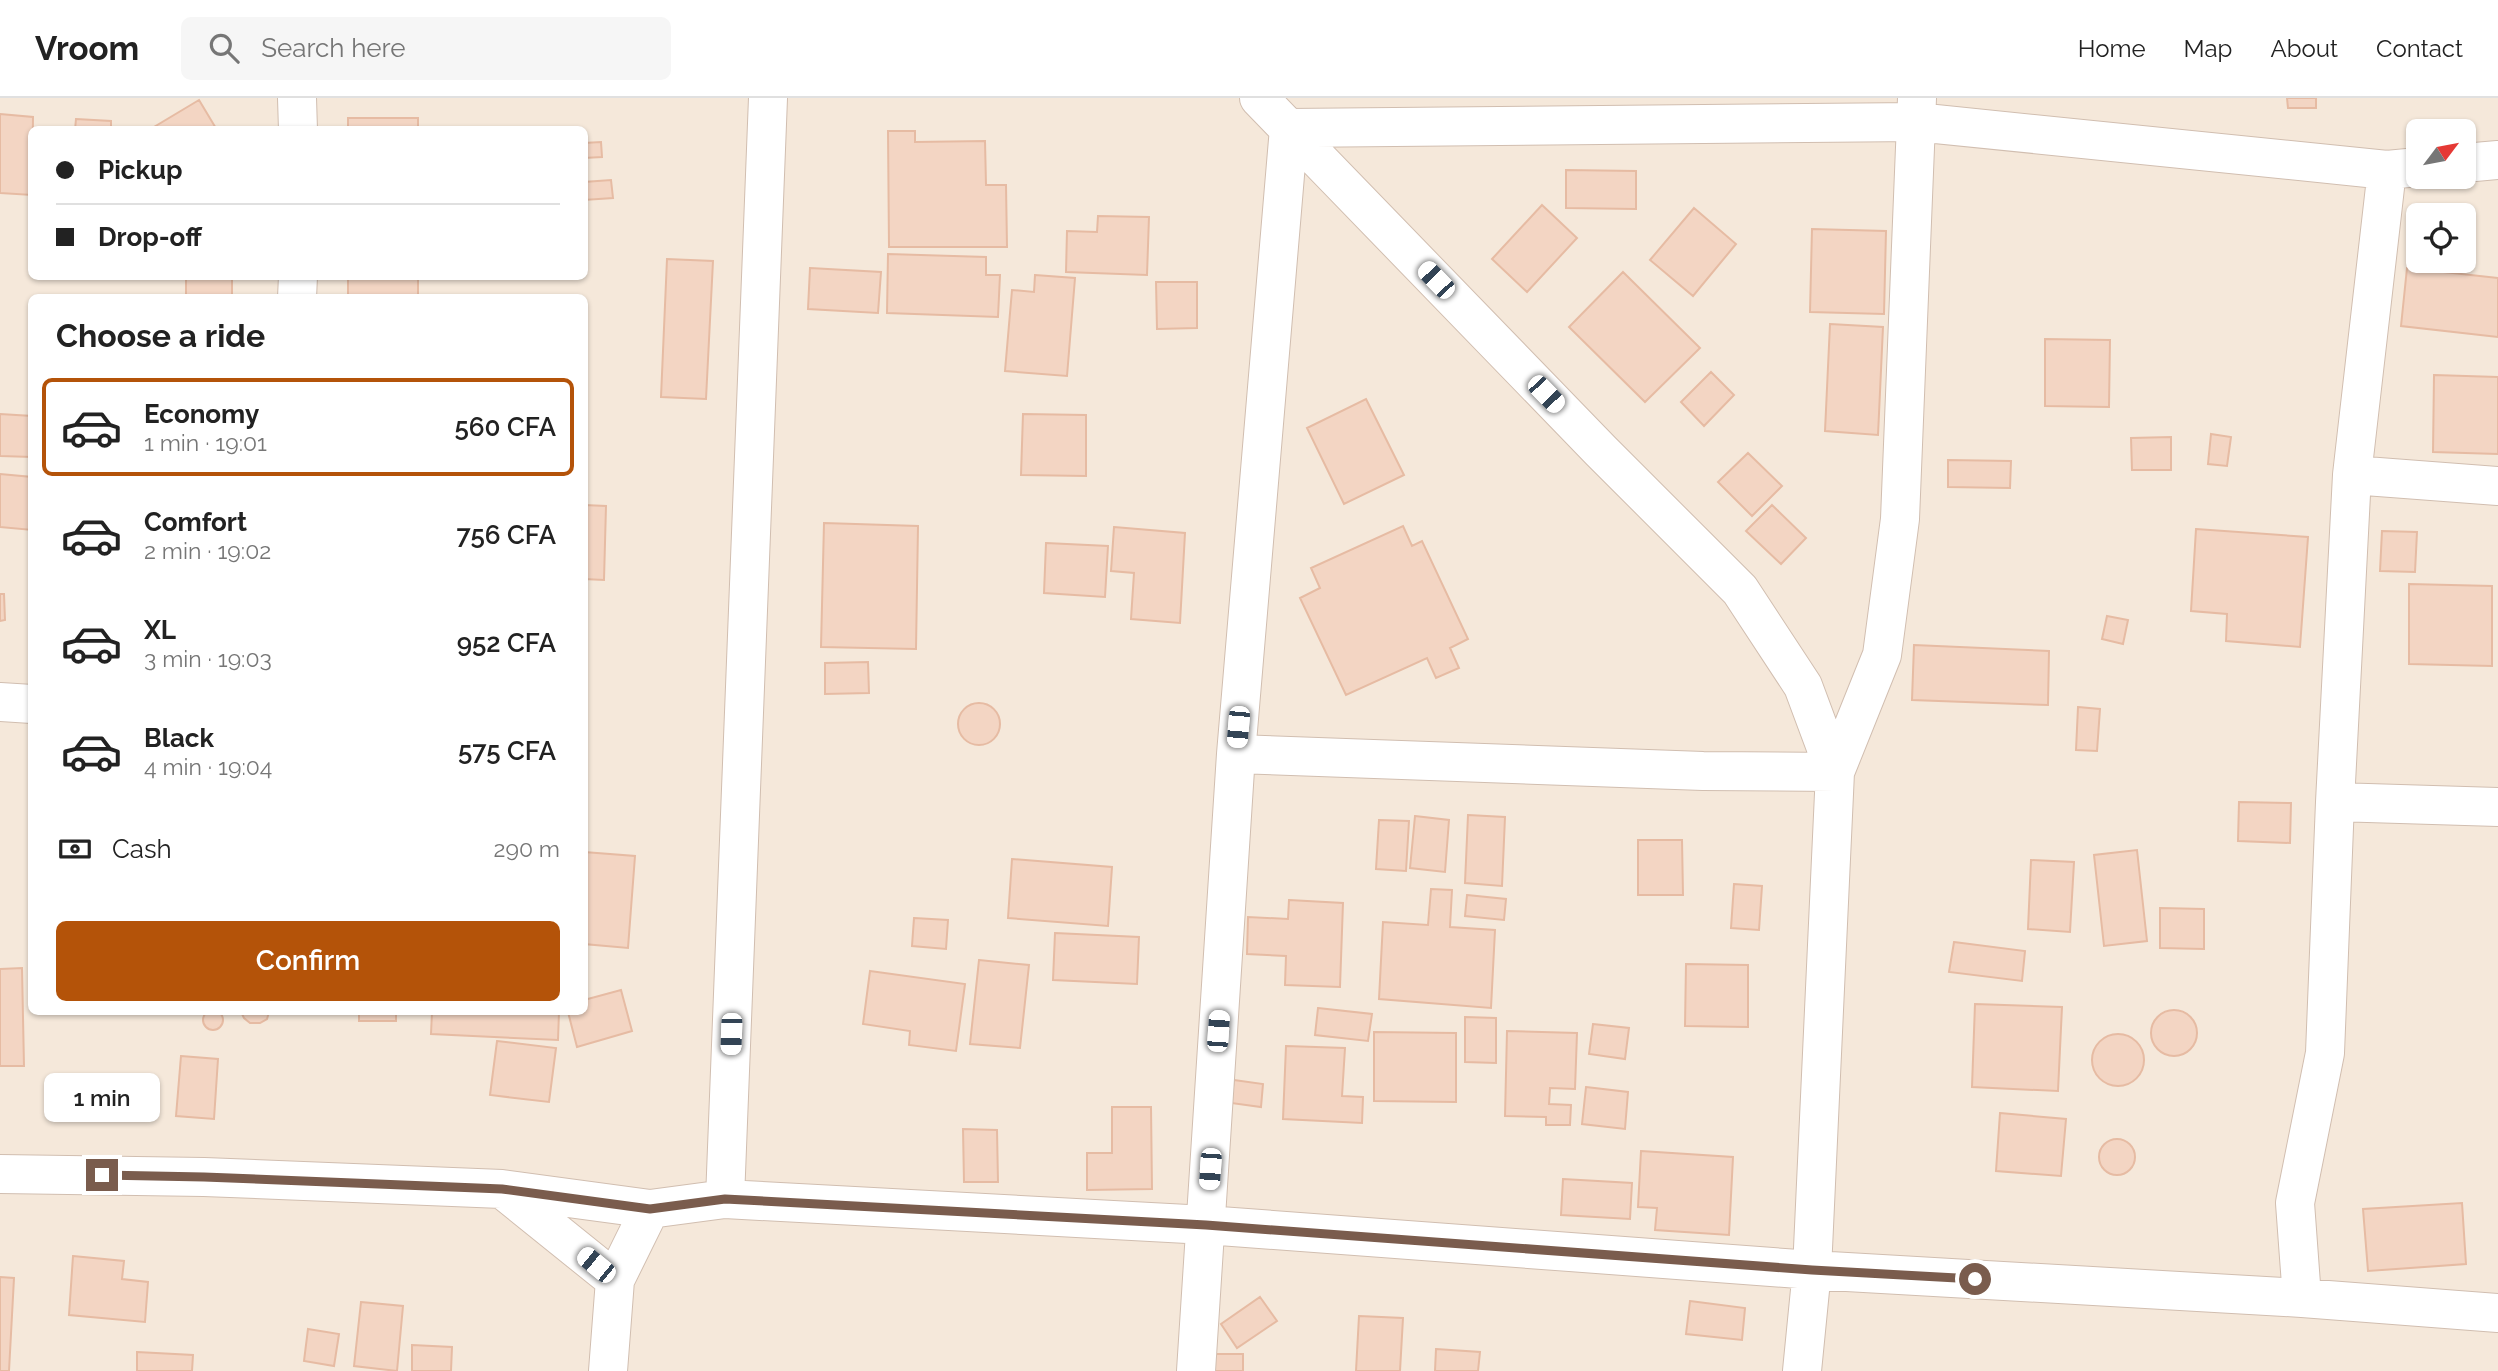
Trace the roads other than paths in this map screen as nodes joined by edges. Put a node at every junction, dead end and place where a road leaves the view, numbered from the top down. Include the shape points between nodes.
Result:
1 (298, 98) edge
2 (768, 98) edge
3 (1259, 98) edge
4 (1917, 110) edge
5 (1396, 112) edge
6 (298, 126) edge
7 (1289, 128) junction
8 (2498, 160) edge
9 (2476, 162) edge
10 (2403, 168) edge
11 (2352, 475) junction
12 (2498, 486) edge
13 (0, 702) edge
14 (28, 704) edge
15 (1236, 754) junction
16 (1835, 772) junction
17 (2335, 802) junction
18 (2498, 807) edge
19 (0, 1174) edge
20 (502, 1189) junction
21 (725, 1199) junction
22 (650, 1209) junction
23 (1206, 1225) junction
24 (1812, 1270) junction
25 (615, 1280) junction
26 (2302, 1298) junction
27 (2498, 1313) edge
28 (608, 1371) edge
29 (1196, 1371) edge
30 (1802, 1371) edge

1 - 6 street
2 - 21 street
3 - 7 street
4 - 5 street
4 - 10 street
4 - 16 street via 1900,519 1882,655
5 - 7 street
7 - 15 street
7 - 16 street via 1740,590 1803,686
8 - 9 street
10 - 11 street
11 - 12 street
11 - 17 street
13 - 14 street
15 - 16 street
15 - 23 street
16 - 24 street
17 - 18 street
17 - 26 street via 2325,1053 2295,1203
19 - 20 street
20 - 22 street
20 - 25 street
21 - 22 street
21 - 23 street
22 - 25 street
23 - 24 street
23 - 29 street
24 - 26 street
24 - 30 street
25 - 28 street
26 - 27 street

